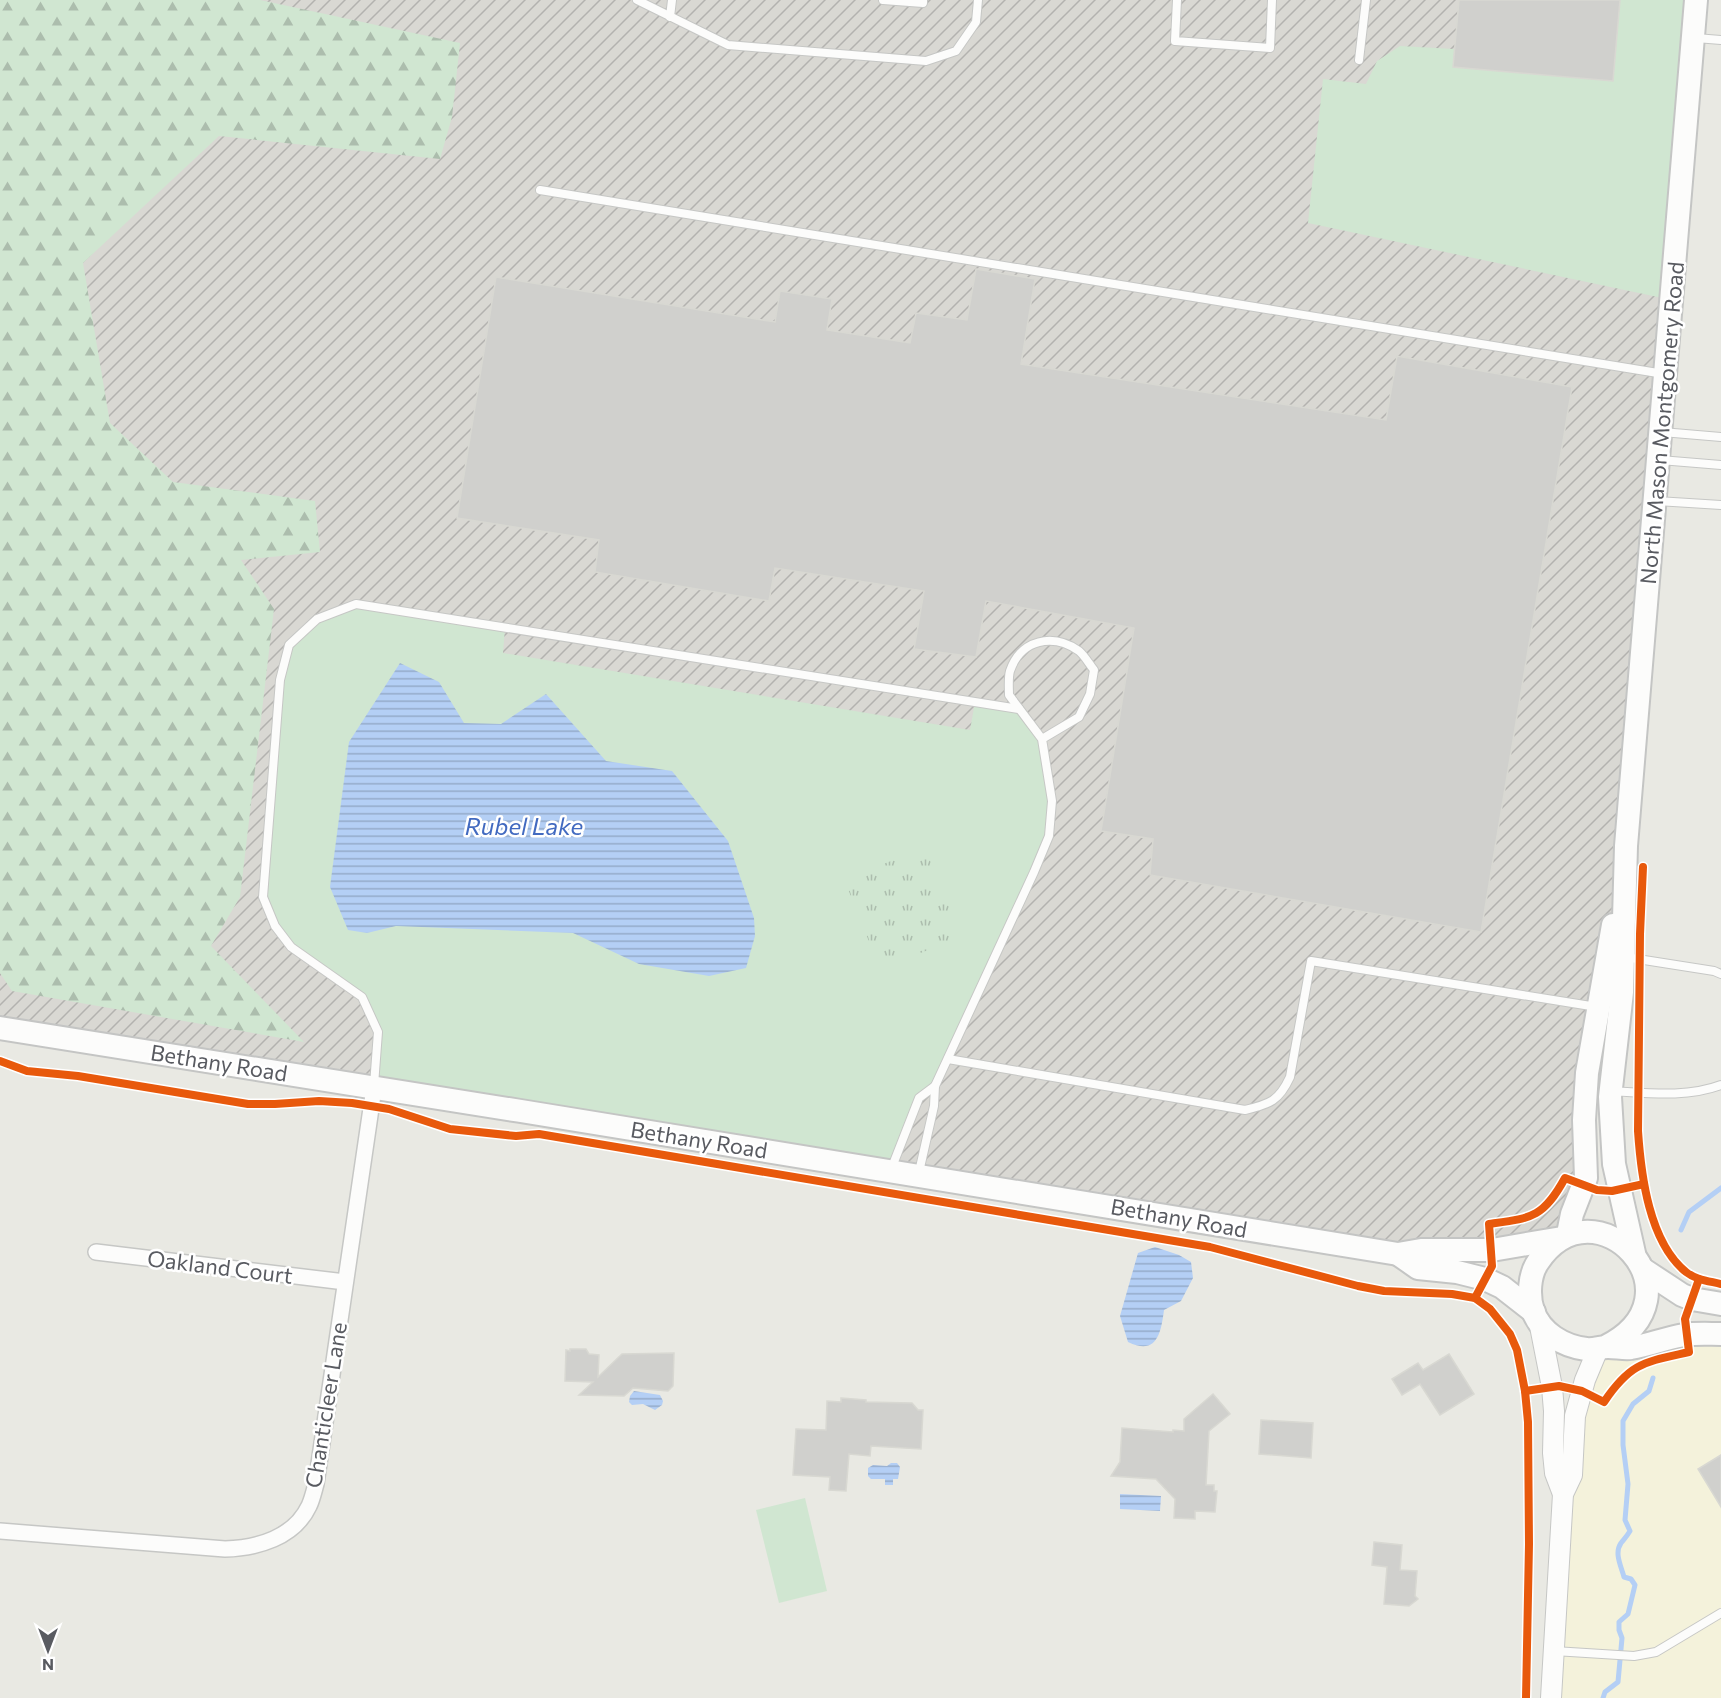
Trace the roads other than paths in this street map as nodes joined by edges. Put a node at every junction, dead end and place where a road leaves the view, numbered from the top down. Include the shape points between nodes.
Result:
1 (637, 0) edge
2 (672, 0) edge
3 (883, 0) edge
4 (923, 0) edge
5 (978, 0) edge
6 (1177, 0) edge
7 (1272, 0) edge
8 (1366, 0) edge
9 (1696, 0) edge
10 (670, 17) junction
11 (1693, 38) junction
12 (1721, 40) edge
13 (1359, 60) dead end
14 (540, 190) dead end
15 (1665, 375) junction
16 (1661, 432) junction
17 (1721, 437) edge
18 (1659, 459) junction
19 (1721, 465) edge
20 (1655, 501) junction
21 (1721, 505) edge
22 (1019, 709) junction
23 (1041, 739) junction
24 (1626, 846) junction
25 (1623, 957) junction
26 (1721, 974) edge
27 (1609, 1008) junction
28 (0, 1028) edge
29 (948, 1059) junction
30 (1721, 1085) edge
31 (935, 1086) junction
32 (374, 1088) junction
33 (1611, 1091) junction
34 (891, 1169) junction
35 (919, 1173) junction
36 (1565, 1236) junction
37 (96, 1252) dead end
38 (1398, 1254) junction
39 (1639, 1261) junction
40 (345, 1282) junction
41 (1721, 1304) edge
42 (1536, 1317) junction
43 (1721, 1334) edge
44 (1602, 1348) junction
45 (1563, 1494) junction
46 (0, 1531) edge
47 (1721, 1613) edge
48 (1553, 1651) junction
49 (1551, 1698) edge

1 - 10 lane
2 - 10 lane
3 - 4 lane
5 - 10 lane via 976,22 956,51 926,61 728,45
6 - 7 lane via 1174,41 1270,48
8 - 13 lane
9 - 11 main road, North Mason Montgomery Road
11 - 12 lane
11 - 15 main road, North Mason Montgomery Road
14 - 15 lane
15 - 16 main road, North Mason Montgomery Road
16 - 17 lane
16 - 18 main road, North Mason Montgomery Road
18 - 19 lane
18 - 20 main road, North Mason Montgomery Road
20 - 21 lane
20 - 24 main road, North Mason Montgomery Road
22 - 23 lane
22 - 23 lane via 1009,695 1010,672 1021,652 1040,641 1064,642 1082,653 1094,670 1090,694 1079,717
22 - 32 lane via 356,604 317,619 289,645 280,680 263,897 275,926 291,947 362,997 378,1032
23 - 29 lane via 1052,801 1049,836
24 - 25 main road, North Mason Montgomery Road
24 - 27 main road, North Mason Montgomery Road
25 - 26 lane
25 - 27 main road, North Mason Montgomery Road
27 - 29 lane via 1311,961 1290,1077 1283,1093 1267,1105 1245,1110
27 - 33 main road, North Mason Montgomery Road
27 - 36 main road, North Mason Montgomery Road via 1585,1095 1586,1178
28 - 32 main road, Bethany Road
29 - 31 lane
30 - 33 lane via 1687,1093
31 - 34 lane via 919,1098
31 - 35 lane
32 - 34 main road, Bethany Road
32 - 40 street, Chanticleer Lane
33 - 39 main road, North Mason Montgomery Road via 1614,1164
34 - 35 main road, Bethany Road
35 - 38 main road, Bethany Road
36 - 38 main road, Bethany Road via 1492,1250 1421,1250
36 - 39 main road via 1600,1233 1619,1240
36 - 42 main road via 1546,1250 1535,1266 1530,1285
37 - 40 street, Oakland Court
38 - 42 main road, Bethany Road via 1418,1268 1485,1279 1502,1287
39 - 41 main road via 1682,1295
39 - 44 main road via 1647,1289 1645,1308 1623,1338
40 - 46 street, Chanticleer Lane via 315,1484 309,1506 297,1524 279,1537 261,1545 225,1549
42 - 44 main road via 1551,1336 1568,1345
42 - 45 street via 1553,1395 1555,1473
43 - 44 main road via 1686,1335 1630,1348
44 - 45 street via 1585,1380 1575,1416 1572,1475
45 - 48 street
47 - 48 lane via 1656,1652 1634,1656
48 - 49 street

